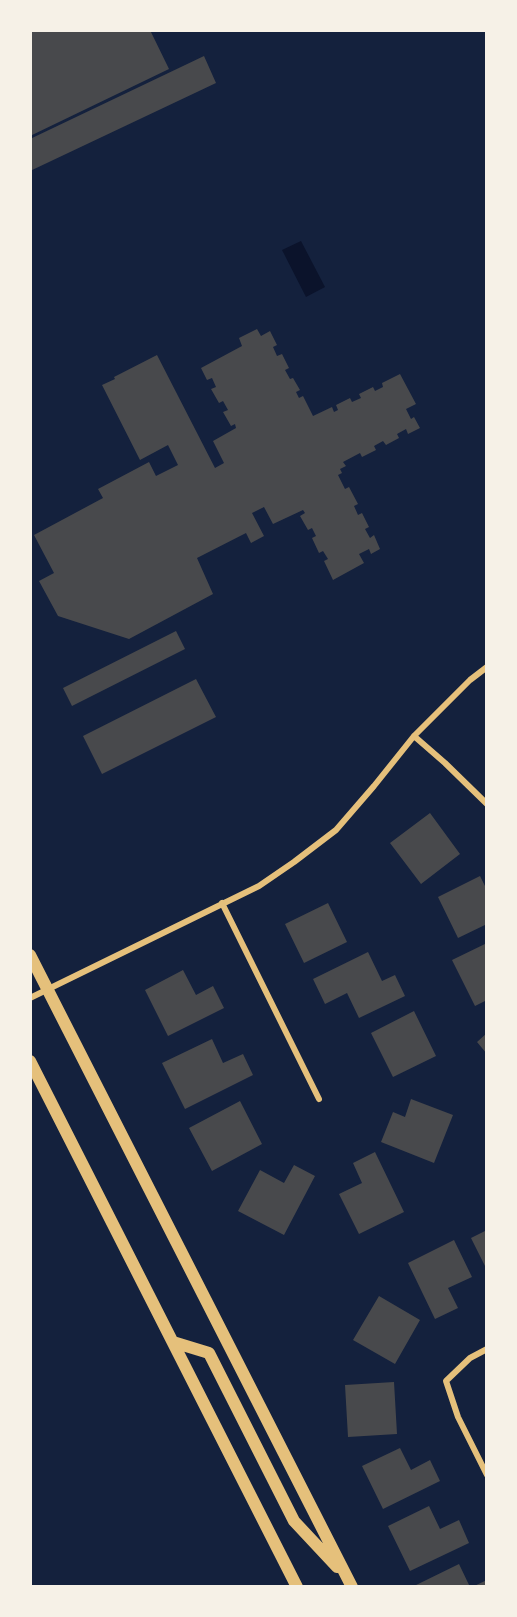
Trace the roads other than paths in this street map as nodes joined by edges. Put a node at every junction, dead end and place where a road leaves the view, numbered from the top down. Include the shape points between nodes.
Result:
1 (487, 668) edge
2 (414, 736) junction
3 (487, 804) edge
4 (222, 903) junction
5 (30, 955) edge
6 (47, 990) junction
7 (30, 998) edge
8 (30, 1061) edge
9 (320, 1099) dead end
10 (173, 1342) junction
11 (487, 1349) edge
12 (487, 1475) edge
13 (349, 1582) edge
14 (297, 1587) edge

1 - 2 street
2 - 3 street
2 - 4 street via 336,830 259,886
4 - 6 street
4 - 9 street
5 - 6 main road
6 - 7 street
6 - 13 main road
8 - 10 main road
10 - 13 main road via 209,1353 294,1521
10 - 14 main road
11 - 12 street via 470,1358 447,1381 458,1417

